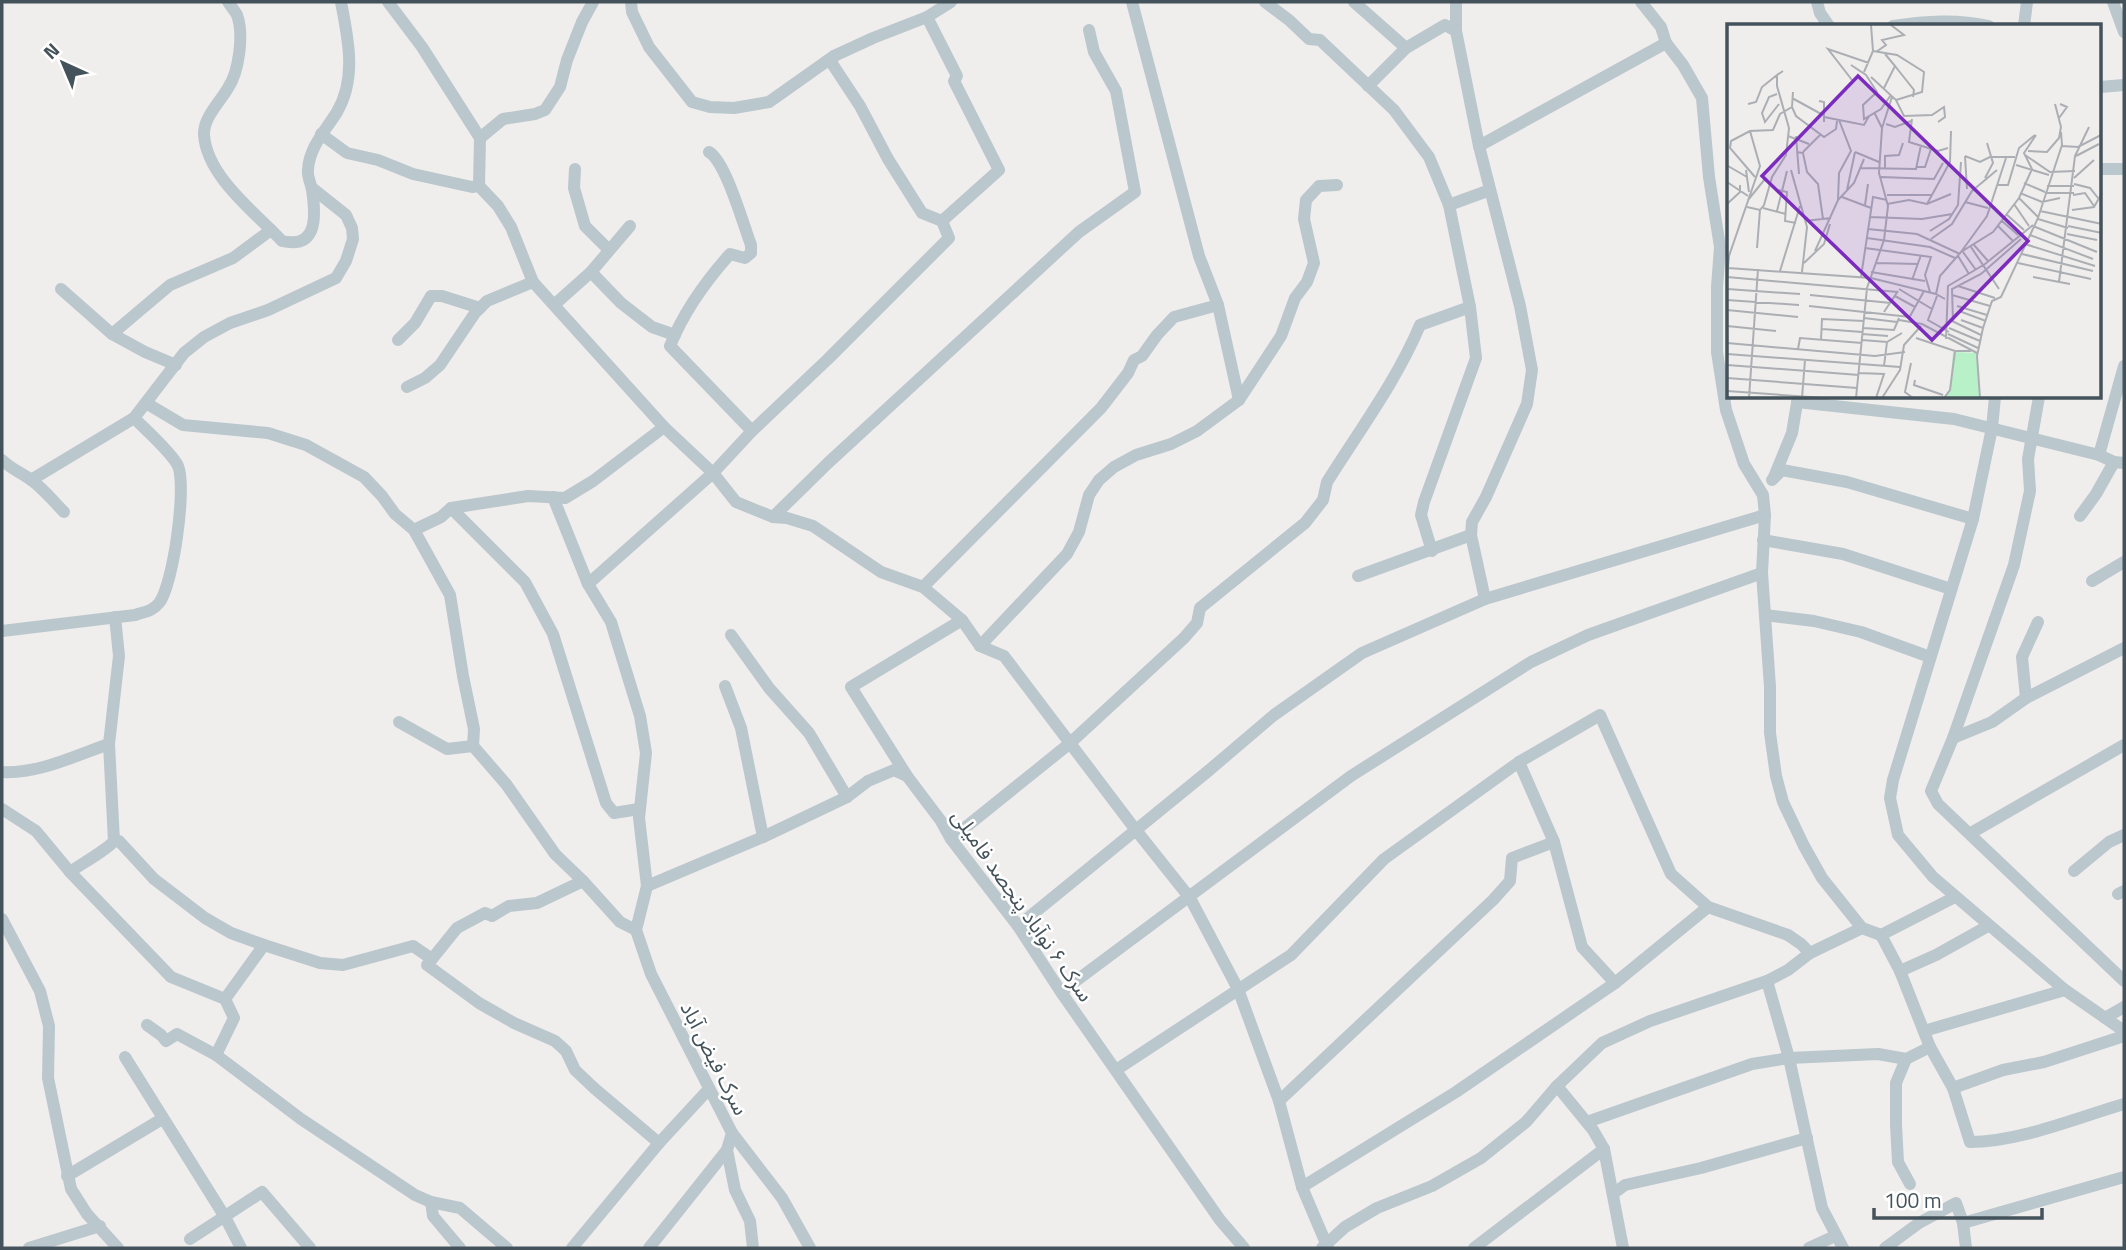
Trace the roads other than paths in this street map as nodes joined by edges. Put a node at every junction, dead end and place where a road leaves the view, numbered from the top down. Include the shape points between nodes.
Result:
1 (228, 2) edge
2 (341, 2) edge
3 (388, 2) edge
4 (593, 2) edge
5 (631, 2) edge
6 (950, 2) edge
7 (1132, 2) edge
8 (1265, 2) edge
9 (1354, 2) edge
10 (1456, 2) edge
11 (1640, 2) edge
12 (1817, 2) edge
13 (2028, 2) edge
14 (2113, 2) edge
15 (927, 18) junction
16 (1828, 24) edge
17 (1906, 24) edge
18 (1980, 24) edge
19 (2024, 24) edge
20 (1089, 30) dead end
21 (1456, 31) junction
22 (2124, 32) edge
23 (1666, 43) junction
24 (1406, 48) junction
25 (834, 56) junction
26 (2124, 85) edge
27 (1368, 86) junction
28 (2102, 87) edge
29 (321, 134) junction
30 (480, 138) junction
31 (1479, 146) junction
32 (709, 152) dead end
33 (575, 169) dead end
34 (2102, 169) edge
35 (2124, 169) edge
36 (1337, 185) dead end
37 (479, 186) junction
38 (312, 188) junction
39 (1490, 190) junction
40 (1449, 205) junction
41 (942, 221) junction
42 (630, 226) dead end
43 (271, 230) junction
44 (609, 250) junction
45 (590, 272) junction
46 (533, 282) junction
47 (61, 289) dead end
48 (1218, 304) junction
49 (554, 305) junction
50 (1470, 307) junction
51 (480, 308) junction
52 (112, 334) junction
53 (675, 335) junction
54 (398, 340) dead end
55 (176, 365) junction
56 (2124, 366) edge
57 (407, 387) dead end
58 (1994, 399) edge
59 (2039, 399) edge
60 (1240, 400) junction
61 (1798, 400) edge
62 (146, 403) junction
63 (134, 418) junction
64 (664, 427) junction
65 (1992, 428) junction
66 (752, 431) junction
67 (2032, 439) junction
68 (2099, 455) junction
69 (2, 460) edge
70 (2119, 462) edge
71 (713, 473) junction
72 (7, 474) edge
73 (31, 480) junction
74 (1772, 480) junction
75 (1763, 495) junction
76 (552, 497) junction
77 (441, 511) junction
78 (64, 512) dead end
79 (1765, 515) junction
80 (2080, 516) dead end
81 (773, 517) junction
82 (1973, 519) junction
83 (414, 530) junction
84 (1471, 535) junction
85 (1763, 540) junction
86 (1432, 551) junction
87 (2124, 562) edge
88 (1762, 573) junction
89 (1358, 576) dead end
90 (2092, 581) dead end
91 (588, 584) junction
92 (923, 587) junction
93 (1951, 589) junction
94 (1485, 599) junction
95 (1765, 615) junction
96 (115, 617) junction
97 (962, 620) junction
98 (2038, 622) dead end
99 (2, 631) edge
100 (732, 635) dead end
101 (979, 646) junction
102 (2124, 649) edge
103 (1930, 657) junction
104 (725, 686) dead end
105 (2026, 698) junction
106 (399, 722) dead end
107 (1953, 738) junction
108 (109, 744) junction
109 (1069, 744) junction
110 (2124, 745) edge
111 (473, 746) junction
112 (1519, 762) junction
113 (2, 772) edge
114 (907, 776) junction
115 (847, 797) junction
116 (2, 809) edge
117 (639, 809) junction
118 (1135, 829) junction
119 (1971, 833) junction
120 (2124, 835) edge
121 (762, 837) junction
122 (951, 839) junction
123 (114, 841) junction
124 (1554, 842) junction
125 (2074, 871) dead end
126 (70, 872) junction
127 (583, 881) junction
128 (647, 886) junction
129 (1955, 897) junction
130 (1190, 898) junction
131 (1708, 907) junction
132 (2, 919) edge
133 (1018, 926) junction
134 (1988, 926) junction
135 (1862, 928) junction
136 (636, 930) junction
137 (1881, 934) junction
138 (264, 945) junction
139 (1810, 953) junction
140 (432, 959) junction
141 (1900, 971) junction
142 (1767, 981) junction
143 (2124, 981) edge
144 (1615, 983) junction
145 (1238, 989) junction
146 (2064, 990) junction
147 (1061, 992) junction
148 (225, 999) junction
149 (2124, 1007) edge
150 (2105, 1017) junction
151 (147, 1025) dead end
152 (1924, 1031) junction
153 (2124, 1031) edge
154 (2124, 1036) edge
155 (1930, 1047) junction
156 (216, 1055) junction
157 (125, 1057) dead end
158 (1789, 1058) junction
159 (1906, 1059) junction
160 (1116, 1070) junction
161 (1557, 1086) junction
162 (1953, 1088) junction
163 (708, 1090) junction
164 (1279, 1101) junction
165 (2124, 1104) edge
166 (162, 1119) junction
167 (1587, 1122) junction
168 (732, 1133) junction
169 (1807, 1138) junction
170 (659, 1143) junction
171 (1604, 1149) junction
172 (727, 1150) junction
173 (67, 1176) junction
174 (2124, 1177) edge
175 (1910, 1184) dead end
176 (1302, 1186) junction
177 (1614, 1193) junction
178 (431, 1202) junction
179 (225, 1217) junction
180 (1964, 1223) junction
181 (100, 1226) junction
182 (1835, 1236) junction
183 (190, 1240) dead end
184 (1325, 1247) edge
185 (33, 1248) edge
186 (118, 1248) edge
187 (241, 1248) edge
188 (310, 1248) edge
189 (460, 1248) edge
190 (507, 1248) edge
191 (572, 1248) edge
192 (649, 1248) edge
193 (753, 1248) edge
194 (810, 1248) edge
195 (1244, 1248) edge
196 (1474, 1248) edge
197 (1623, 1248) edge
198 (1809, 1248) edge
199 (1843, 1248) edge
200 (1885, 1248) edge
201 (1966, 1248) edge

1 - 43 street via 237,16 240,49 230,85 203,134 227,186
2 - 29 street via 348,41 347,87
3 - 30 street
4 - 30 street via 566,60 560,87 545,110 503,119
5 - 25 street via 649,47 692,102 710,107 769,102
6 - 15 street
7 - 48 street via 1199,256
8 - 27 street via 1309,38 1320,40
9 - 24 street
10 - 21 street
11 - 23 street via 1661,27
12 - 16 street
13 - 19 street
14 - 22 street
15 - 25 street
15 - 41 street via 999,170
17 - 18 street
20 - 81 street via 1094,52 1116,91 1135,192 1079,232
21 - 24 street via 1445,25
21 - 31 street
23 - 31 street
23 - 75 street via 1702,98 1720,247 1716,326 1724,398 1744,464
24 - 27 street
25 - 41 street via 831,62 922,213
26 - 28 street
27 - 40 street via 1394,110 1429,157
29 - 37 street via 348,153 413,174
29 - 38 street via 307,171
30 - 37 street
31 - 39 street
32 - 53 street via 716,156 728,182 751,253 746,258 730,254 698,292
33 - 44 street via 574,188 584,226
34 - 35 street
36 - 60 street via 1318,186 1306,200 1304,219 1314,263 1280,336
37 - 46 street via 511,227
38 - 43 street via 313,227 308,236 292,243 282,241
38 - 55 street via 346,215 352,228 346,261 336,278 222,327 184,353
39 - 40 street
39 - 84 street via 1532,370 1527,404 1472,522
40 - 50 street
41 - 66 street via 949,238
42 - 44 street
43 - 52 street via 233,258 170,285
44 - 45 street
45 - 49 street
45 - 53 street via 652,327
46 - 49 street
46 - 51 street via 500,294
47 - 52 street
48 - 60 street
48 - 92 street via 1174,317 1134,360 1101,408
49 - 64 street
50 - 86 street via 1476,358 1421,515
50 - 109 street via 1420,325 1394,376 1327,482 1323,500 1305,523 1200,608 1197,623 1184,638
51 - 54 street via 432,296
51 - 57 street via 440,365
52 - 55 street
53 - 66 street via 670,346
55 - 62 street
56 - 68 street
58 - 65 street
59 - 67 street
60 - 101 street via 1197,431 1136,455 1099,480 1088,495 1079,532 1067,554
61 - 65 street
61 - 74 street via 1792,433
62 - 63 street
62 - 83 street via 183,425 268,433 306,445 364,477
63 - 73 street
63 - 96 street via 178,464 183,485 181,509 161,601 153,609
64 - 71 street
64 - 76 street via 593,481 565,498
65 - 67 street
65 - 82 street
66 - 71 street
67 - 68 street
67 - 107 street via 2030,491 2014,565
68 - 70 street
69 - 72 street
70 - 80 street
71 - 81 street via 736,502
71 - 91 street
72 - 73 street
73 - 78 street
74 - 75 street
74 - 82 street via 1782,470 1847,482
75 - 79 street
76 - 77 street via 528,496
76 - 91 street
77 - 83 street
77 - 117 street via 525,582 553,634 606,803 614,813
79 - 85 street
79 - 94 street
81 - 92 street via 813,526 881,572
82 - 93 street
83 - 111 street via 450,595 474,729
84 - 86 street
84 - 94 street
85 - 88 street
85 - 93 street via 1843,554
86 - 89 street
87 - 90 street
88 - 95 street
88 - 130 street via 1588,635 1531,662 1351,776
91 - 117 street via 611,622 640,716 646,753
92 - 97 street
93 - 103 street
94 - 118 street via 1362,653 1273,715
95 - 103 street via 1861,632
95 - 135 street via 1770,733 1783,802 1822,878
96 - 99 street
96 - 108 street via 119,656
97 - 101 street
97 - 114 street, سرک ۶ نوآباد پنجصد فامیلی via 851,687
98 - 105 street via 2022,657
100 - 115 street via 808,733
101 - 109 street via 1004,656
102 - 105 street
103 - 129 street via 1890,798 1898,835
104 - 121 street via 741,728
105 - 107 street via 1992,722
106 - 111 street via 447,749
107 - 119 street via 1931,791 1938,804
108 - 113 street via 38,769
108 - 123 street
109 - 118 street
109 - 122 street
110 - 119 street
111 - 127 street via 555,854
112 - 124 street
112 - 131 street via 1600,715 1671,874
112 - 145 street via 1384,859 1291,955
114 - 115 street via 894,770
114 - 122 street, سرک ۶ نوآباد پنجصد فامیلی
115 - 121 street
116 - 126 street via 36,831
117 - 128 street
118 - 130 street
118 - 133 street
119 - 143 street
120 - 125 street
121 - 128 street
122 - 133 street, سرک ۶ نوآباد پنجصد فامیلی
123 - 126 street
123 - 138 street via 205,918
124 - 144 street via 1582,947
124 - 164 street via 1512,858 1510,881 1493,900
126 - 148 street via 171,977
127 - 136 street via 620,922
127 - 140 street via 537,902 509,906 457,928
128 - 136 street
129 - 134 street
129 - 137 street
130 - 145 street
130 - 147 street
131 - 139 street via 1788,935
131 - 144 street
132 - 173 street via 40,991 49,1026 48,1077
133 - 147 street, سرک ۶ نوآباد پنجصد فامیلی
134 - 141 street
134 - 146 street
135 - 137 street
135 - 139 street
136 - 163 street, سرک فيض آباد via 650,974
137 - 141 street
138 - 140 street via 320,963 343,965 413,946
138 - 148 street
139 - 142 street
140 - 170 street via 427,965 479,1003 555,1041 575,1070
141 - 152 street
142 - 158 street
142 - 161 street via 1650,1021 1602,1043
144 - 176 street via 1456,1092
145 - 160 street
145 - 164 street
146 - 150 street
146 - 152 street
147 - 160 street, سرک ۶ نوآباد پنجصد فامیلی
148 - 156 street via 234,1018
149 - 150 street
150 - 153 street
151 - 156 street via 166,1041 177,1034
152 - 155 street
154 - 162 street
155 - 159 street
155 - 162 street
156 - 178 street via 301,1119
157 - 166 street
158 - 159 street via 1878,1054
158 - 167 street via 1752,1064
158 - 169 street
159 - 175 street via 1896,1083 1896,1125 1898,1162
160 - 195 street, سرک ۶ نوآباد پنجصد فامیلی
161 - 167 street
161 - 184 street via 1526,1122 1481,1158 1432,1186 1377,1208 1345,1227
162 - 165 street via 1969,1142 1987,1142
163 - 168 street, سرک فيض آباد
163 - 170 street
164 - 176 street
166 - 173 street
166 - 179 street
167 - 171 street
168 - 172 street, سرک فيض آباد
168 - 194 street via 782,1198
169 - 177 street via 1625,1185
169 - 182 street via 1822,1208
170 - 191 street
171 - 177 street
171 - 196 street
172 - 192 street
172 - 193 street, سرک فيض آباد via 735,1190 750,1221
173 - 181 street via 82,1206
174 - 180 street
176 - 184 street
177 - 197 street
178 - 189 street via 433,1216
178 - 190 street via 460,1208
179 - 183 street
179 - 187 street
179 - 188 street via 262,1192
180 - 200 street via 1956,1203
180 - 201 street
181 - 185 street
181 - 186 street
182 - 198 street
182 - 199 street

